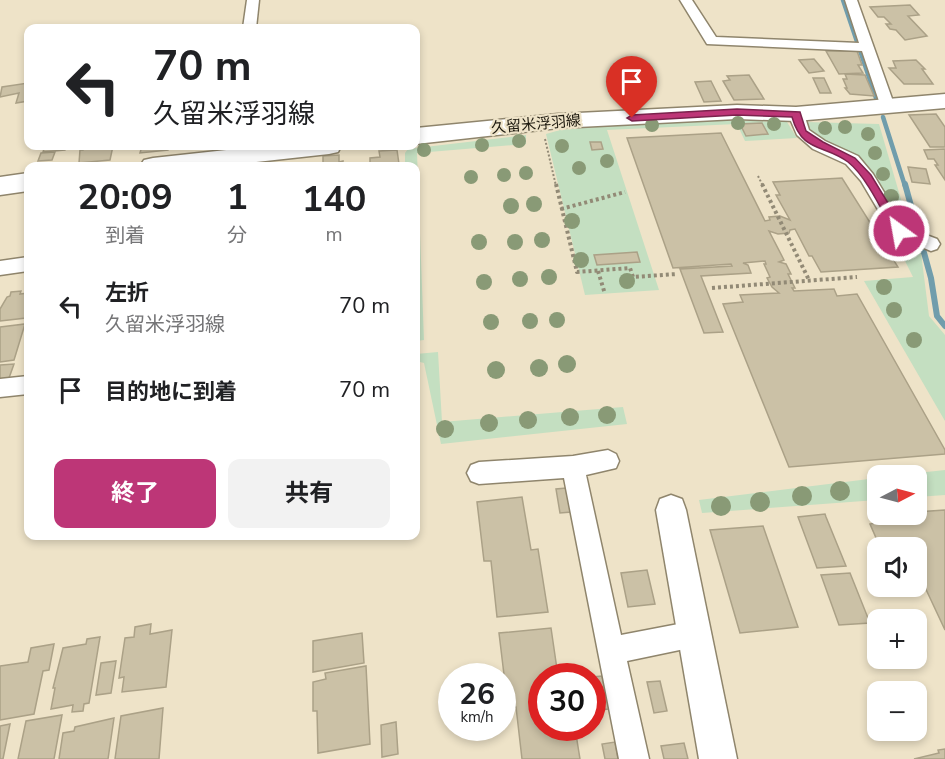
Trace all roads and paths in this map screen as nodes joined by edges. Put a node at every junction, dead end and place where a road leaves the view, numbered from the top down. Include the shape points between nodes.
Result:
1 (253, 0) edge
2 (686, 0) edge
3 (851, 0) edge
4 (250, 24) edge
5 (869, 46) junction
6 (945, 101) edge
7 (888, 107) junction
8 (796, 114) junction
9 (543, 129) dead end
10 (420, 136) edge
11 (255, 150) edge
12 (236, 151) edge
13 (175, 162) edge
14 (759, 176) dead end
15 (24, 183) edge
16 (0, 186) edge
17 (625, 192) dead end
18 (561, 209) junction
19 (931, 244) dead end
20 (24, 265) edge
21 (0, 268) edge
22 (598, 271) junction
23 (677, 274) dead end
24 (857, 277) dead end
25 (809, 280) junction
26 (712, 288) dead end
27 (605, 294) dead end
28 (24, 385) edge
29 (0, 388) edge
30 (609, 461) dead end
31 (573, 467) junction
32 (479, 473) dead end
33 (671, 510) dead end
34 (694, 634) junction
35 (612, 650) junction
36 (634, 759) edge
37 (718, 759) edge

1 - 4 street
2 - 5 street via 712,41
3 - 5 street
5 - 7 street
6 - 7 main road, 久留米浮羽線
7 - 8 main road, 久留米浮羽線
8 - 10 main road, 久留米浮羽線 via 737,112 558,121
8 - 19 street via 802,132 819,145 852,160 899,231
9 - 18 path
11 - 12 main road
12 - 13 main road
14 - 25 path
15 - 16 main road
17 - 18 path
18 - 22 path via 577,272
20 - 21 street
22 - 23 path via 630,268 633,277
22 - 27 path
24 - 25 path
25 - 26 path
28 - 29 street
30 - 31 street
31 - 32 street
31 - 35 street
33 - 34 street
34 - 35 street
34 - 37 street
35 - 36 street

